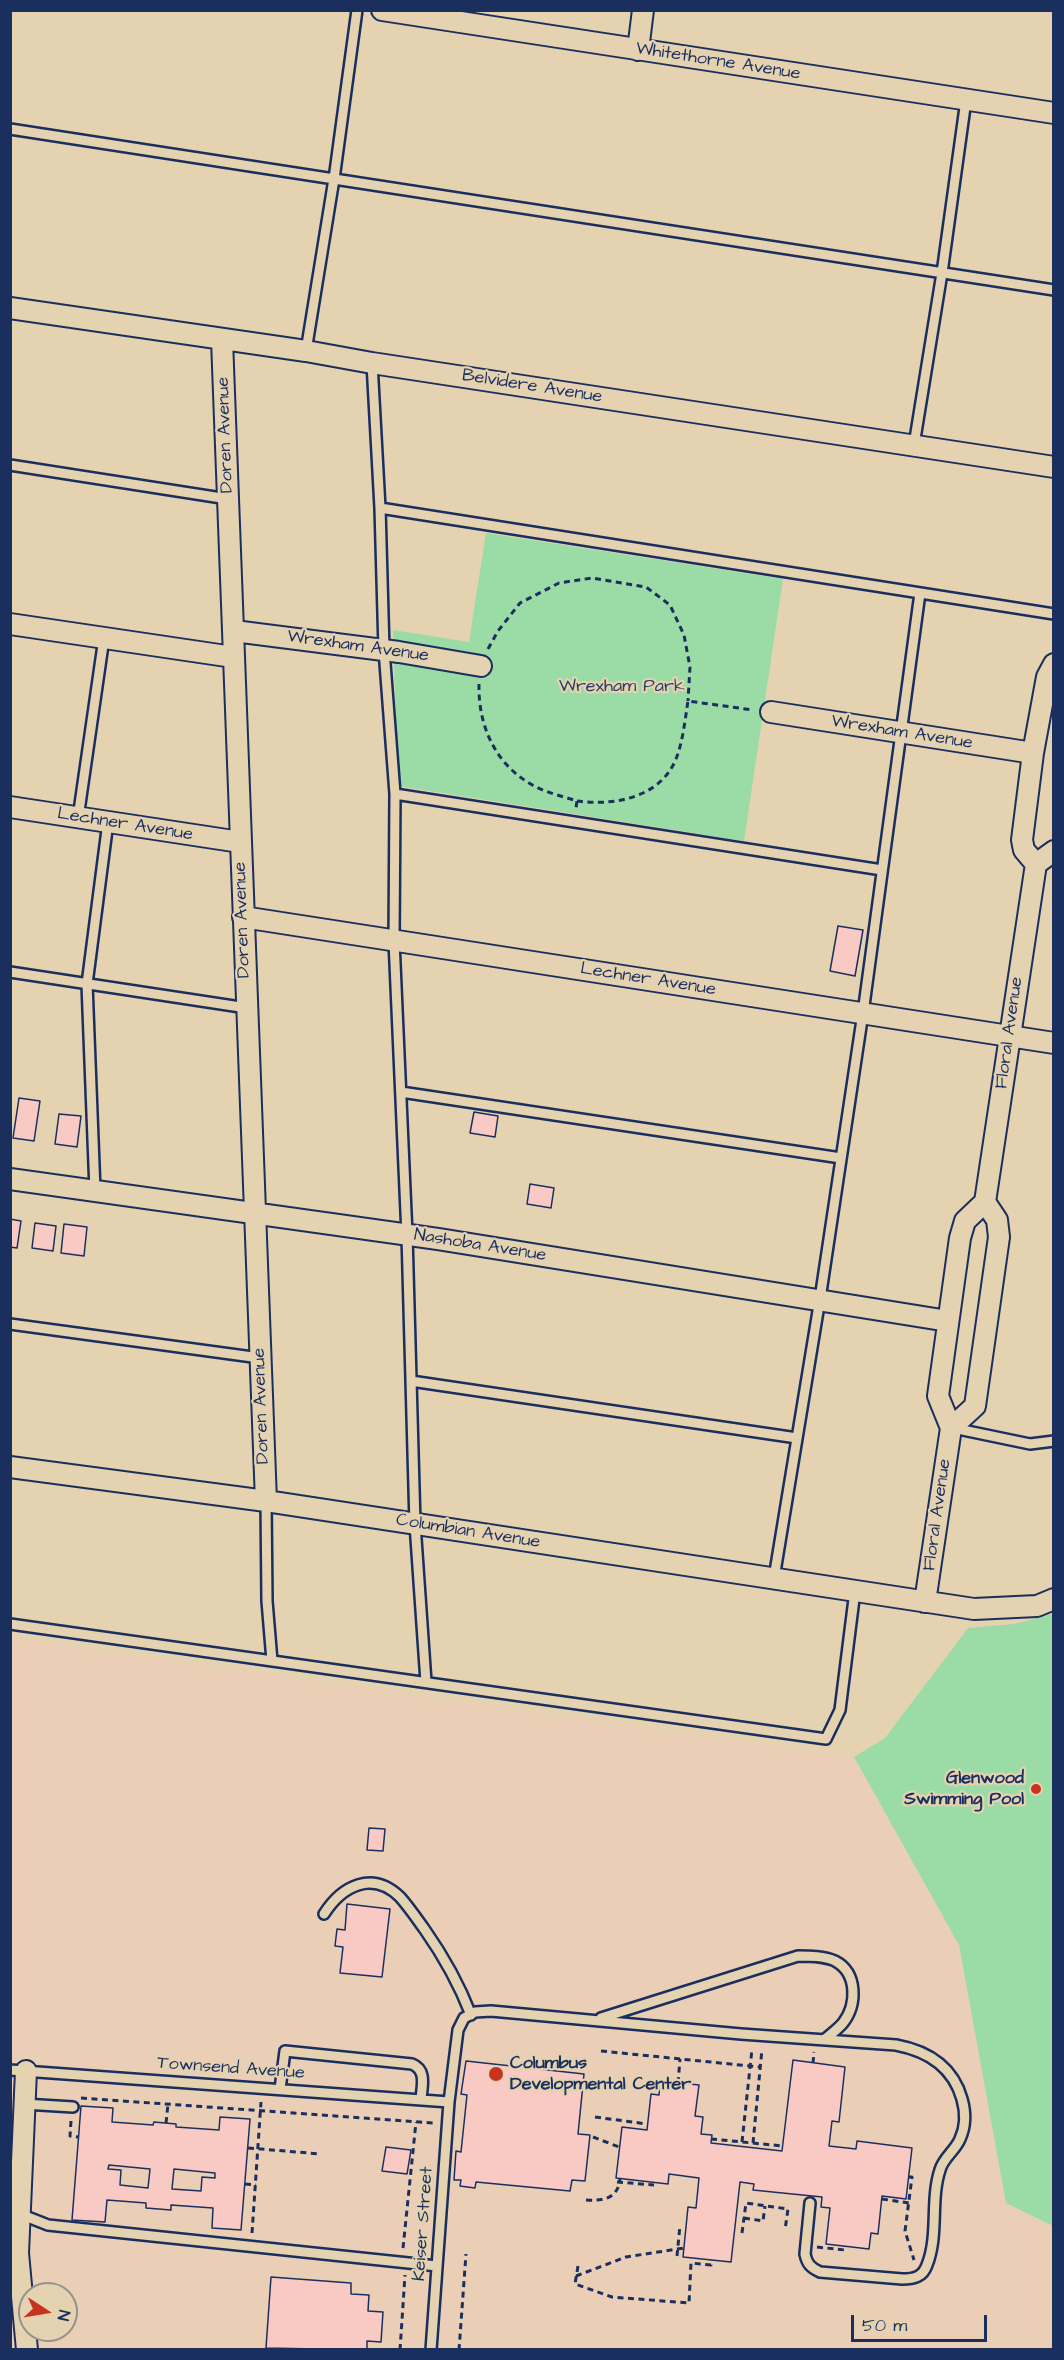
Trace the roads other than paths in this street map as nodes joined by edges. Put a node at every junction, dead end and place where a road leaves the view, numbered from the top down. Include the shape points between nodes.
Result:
1 (357, 10) edge
2 (382, 10) edge
3 (643, 10) edge
4 (638, 50) junction
5 (966, 100) junction
6 (1053, 113) edge
7 (10, 129) edge
8 (334, 179) junction
9 (942, 273) junction
10 (1053, 290) edge
11 (10, 308) edge
12 (222, 340) junction
13 (306, 351) junction
14 (372, 363) junction
15 (914, 445) junction
16 (10, 465) edge
17 (1053, 467) edge
18 (228, 499) junction
19 (380, 508) junction
20 (920, 593) junction
21 (1053, 614) edge
22 (10, 624) edge
23 (234, 631) junction
24 (104, 638) junction
25 (384, 650) junction
26 (233, 657) junction
27 (1053, 664) edge
28 (481, 666) road end
29 (771, 712) road end
30 (901, 732) junction
31 (1033, 753) junction
32 (395, 794) junction
33 (10, 807) edge
34 (78, 818) junction
35 (108, 822) junction
36 (240, 842) junction
37 (1053, 851) edge
38 (1036, 864) junction
39 (882, 870) junction
40 (243, 917) junction
41 (394, 941) junction
42 (10, 972) edge
43 (87, 984) junction
44 (247, 1008) junction
45 (863, 1013) junction
46 (1010, 1036) junction
47 (1053, 1043) edge
48 (401, 1092) junction
49 (841, 1158) junction
50 (10, 1179) edge
51 (95, 1191) junction
52 (985, 1202) junction
53 (254, 1213) junction
54 (407, 1235) junction
55 (820, 1299) junction
56 (948, 1321) junction
57 (10, 1324) edge
58 (260, 1358) junction
59 (411, 1381) junction
60 (951, 1428) junction
61 (797, 1438) junction
62 (1053, 1441) edge
63 (10, 1467) edge
64 (266, 1501) junction
65 (415, 1524) junction
66 (774, 1578) junction
67 (855, 1591) junction
68 (1053, 1599) edge
69 (926, 1602) junction
70 (10, 1624) edge
71 (272, 1661) junction
72 (426, 1682) junction
73 (324, 1914) dead end
74 (471, 2015) junction
75 (595, 2020) junction
76 (825, 2039) junction
77 (18, 2071) edge
78 (280, 2089) junction
79 (421, 2099) junction
80 (74, 2102) road end
81 (449, 2102) junction
82 (24, 2104) junction
83 (810, 2203) dead end
84 (20, 2214) junction
85 (437, 2266) junction
86 (27, 2349) edge
87 (431, 2349) edge

1 - 8 lane
2 - 4 street, Whitethorne Avenue
3 - 4 street
4 - 5 street, Whitethorne Avenue
5 - 6 street, Whitethorne Avenue
5 - 9 lane
7 - 8 lane
8 - 9 lane
8 - 13 lane
9 - 10 lane
9 - 15 lane
11 - 12 street, Belvidere Avenue
12 - 13 street, Belvidere Avenue
12 - 18 street, Doren Avenue
13 - 14 street, Belvidere Avenue
14 - 15 street, Belvidere Avenue
14 - 19 lane
15 - 17 street, Belvidere Avenue
16 - 18 lane
18 - 23 street, Doren Avenue
19 - 20 lane
19 - 25 lane
20 - 21 lane
20 - 30 lane
22 - 24 street
23 - 25 street, Wrexham Avenue
23 - 26 street, Doren Avenue
24 - 26 street
24 - 34 lane
25 - 28 street, Wrexham Avenue
25 - 32 lane
26 - 36 street, Doren Avenue
27 - 31 street via 1047,677
29 - 30 street, Wrexham Avenue
30 - 31 street, Wrexham Avenue
30 - 39 lane
31 - 38 street via 1022,840 1024,850
32 - 39 lane
32 - 41 lane
33 - 34 street, Lechner Avenue
34 - 35 street, Lechner Avenue
35 - 36 street, Lechner Avenue
35 - 43 lane
36 - 40 street, Doren Avenue
37 - 38 street
38 - 46 street, Floral Avenue
39 - 45 lane
40 - 41 street, Lechner Avenue
40 - 44 street, Doren Avenue
41 - 45 street, Lechner Avenue
41 - 48 lane
42 - 43 lane
43 - 44 lane
43 - 51 lane
44 - 53 street, Doren Avenue
45 - 46 street, Lechner Avenue
45 - 49 lane
46 - 47 street, Lechner Avenue
46 - 52 street, Floral Avenue
48 - 49 lane
48 - 54 lane
49 - 55 lane
50 - 51 street, Nashoba Avenue
51 - 53 street, Nashoba Avenue
52 - 56 street via 965,1221
52 - 60 street via 997,1220 999,1237 975,1406
53 - 54 street, Nashoba Avenue
53 - 58 street, Doren Avenue
54 - 55 street, Nashoba Avenue
54 - 59 lane
55 - 56 street, Nashoba Avenue
55 - 61 lane
56 - 60 street via 938,1396
57 - 58 lane
58 - 64 street, Doren Avenue
59 - 61 lane
59 - 65 lane
60 - 62 lane via 1030,1444
60 - 69 street, Floral Avenue
61 - 66 lane
63 - 64 street, Columbian Avenue
64 - 65 street, Columbian Avenue
64 - 71 lane
65 - 66 street, Columbian Avenue
65 - 72 lane
66 - 67 street, Columbian Avenue
67 - 69 street, Columbian Avenue
67 - 72 lane via 840,1710 826,1739
68 - 69 street, Columbian Avenue via 1037,1606 974,1609
70 - 71 lane
71 - 72 lane
73 - 74 lane via 347,1888 366,1883 382,1886 399,1896 449,1966
74 - 75 lane via 491,2011
74 - 81 lane, Keiser Street via 464,2018 458,2030
75 - 76 lane
75 - 76 lane via 798,1956 812,1956 836,1962 851,1978 853,2003 842,2025
76 - 83 lane via 896,2045 936,2059 959,2089 965,2123 960,2139 940,2170 928,2263 915,2279 812,2269 807,2262 806,2246
77 - 78 lane, Townsend Avenue
77 - 82 street
78 - 79 lane, Townsend Avenue
78 - 79 lane via 285,2051 412,2064 422,2073
79 - 81 lane, Townsend Avenue
80 - 82 lane
81 - 85 lane, Keiser Street
82 - 84 street
84 - 85 lane via 48,2225
84 - 86 street via 18,2253
85 - 87 lane, Keiser Street

